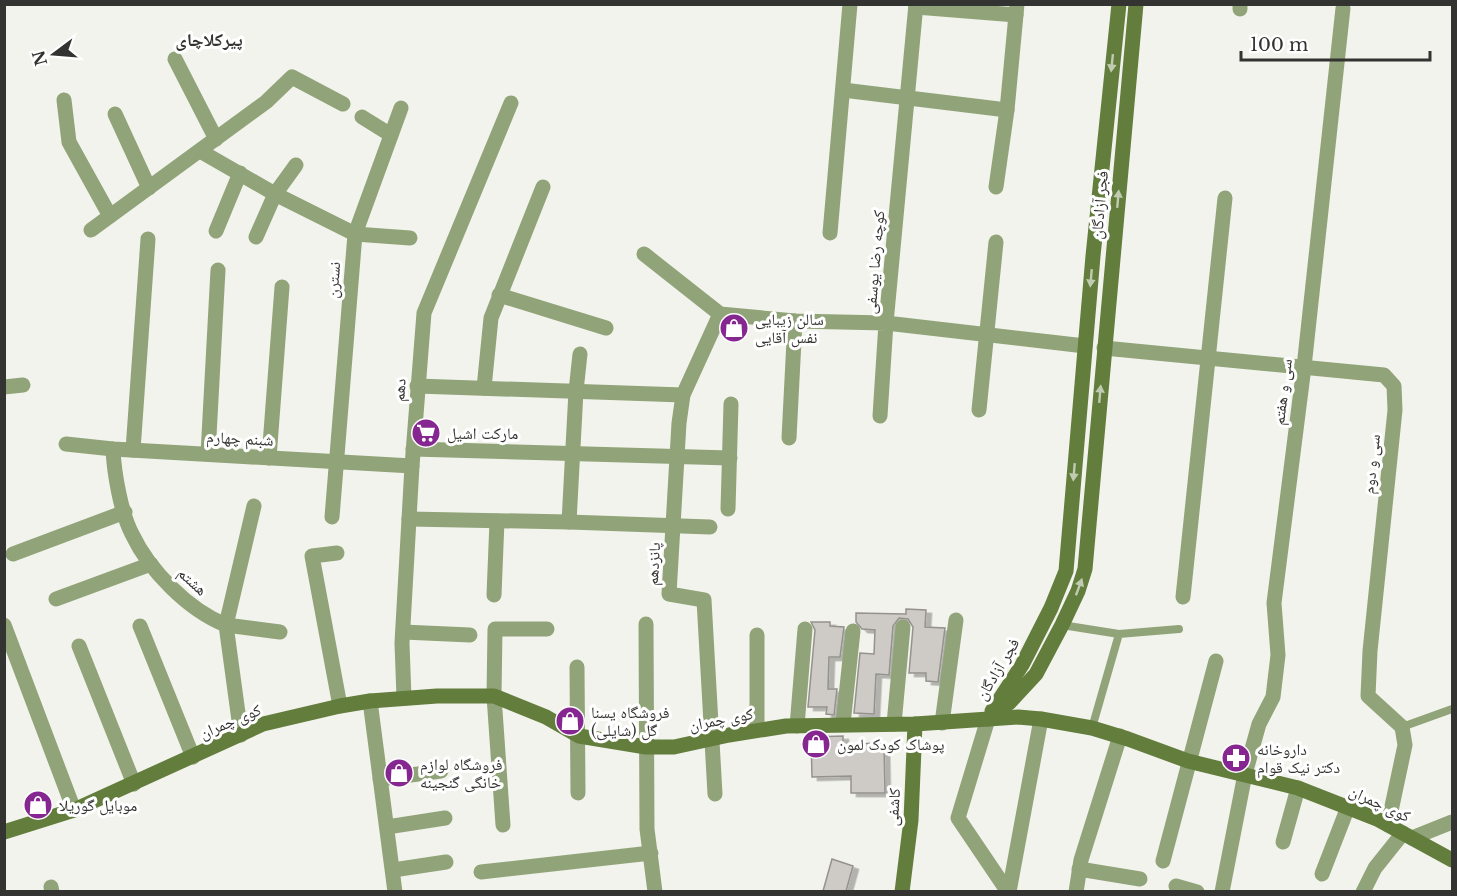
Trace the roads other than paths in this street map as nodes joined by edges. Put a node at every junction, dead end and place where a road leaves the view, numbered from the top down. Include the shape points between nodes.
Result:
1 (850, 4) edge
2 (1119, 4) edge
3 (1136, 4) edge
4 (916, 6) edge
5 (1343, 8) dead end
6 (1017, 10) edge
7 (175, 59) dead end
8 (843, 90) junction
9 (908, 99) junction
10 (64, 100) dead end
11 (510, 103) dead end
12 (343, 104) dead end
13 (400, 108) dead end
14 (1007, 110) junction
15 (116, 114) dead end
16 (362, 117) dead end
17 (391, 135) junction
18 (216, 139) junction
19 (200, 151) junction
20 (296, 165) dead end
21 (240, 174) junction
22 (996, 187) dead end
23 (149, 188) junction
24 (543, 188) dead end
25 (276, 194) junction
26 (1225, 198) dead end
27 (110, 216) junction
28 (91, 230) dead end
29 (216, 231) dead end
30 (830, 233) dead end
31 (355, 234) junction
32 (256, 237) dead end
33 (410, 238) dead end
34 (148, 239) dead end
35 (996, 242) dead end
36 (644, 254) dead end
37 (218, 270) dead end
38 (282, 286) dead end
39 (499, 295) junction
40 (720, 314) junction
41 (795, 321) junction
42 (886, 323) junction
43 (606, 328) dead end
44 (986, 335) junction
45 (1085, 346) junction
46 (1104, 348) junction
47 (580, 354) dead end
48 (1208, 358) junction
49 (1304, 367) junction
50 (23, 385) dead end
51 (417, 386) junction
52 (4, 387) edge
53 (484, 388) junction
54 (576, 391) junction
55 (683, 394) junction
56 (731, 404) dead end
57 (979, 410) dead end
58 (880, 416) dead end
59 (789, 438) dead end
60 (66, 444) dead end
61 (113, 449) junction
62 (413, 449) junction
63 (132, 450) junction
64 (208, 454) junction
65 (573, 454) junction
66 (677, 457) junction
67 (269, 458) junction
68 (730, 458) junction
69 (337, 462) junction
70 (412, 466) junction
71 (254, 506) dead end
72 (728, 509) dead end
73 (125, 512) junction
74 (332, 517) dead end
75 (409, 519) junction
76 (497, 521) junction
77 (569, 522) junction
78 (673, 526) junction
79 (710, 527) dead end
80 (338, 553) dead end
81 (13, 554) dead end
82 (151, 564) junction
83 (494, 595) dead end
84 (1183, 597) dead end
85 (56, 599) dead end
86 (956, 620) dead end
87 (646, 624) dead end
88 (4, 625) edge
89 (226, 625) junction
90 (1062, 625) junction
91 (140, 626) dead end
92 (903, 627) dead end
93 (547, 629) dead end
94 (805, 629) dead end
95 (1179, 629) dead end
96 (853, 631) dead end
97 (280, 632) dead end
98 (403, 632) junction
99 (1119, 634) junction
100 (470, 635) dead end
101 (757, 635) dead end
102 (79, 646) dead end
103 (1216, 661) dead end
104 (1022, 665) junction
105 (577, 667) dead end
106 (1036, 674) junction
107 (494, 696) junction
108 (404, 698) junction
109 (370, 701) junction
110 (340, 706) junction
111 (1452, 709) edge
112 (988, 719) junction
113 (1041, 719) junction
114 (942, 723) junction
115 (843, 724) junction
116 (894, 724) junction
117 (915, 724) junction
118 (797, 726) junction
119 (1402, 727) junction
120 (1092, 728) junction
121 (757, 730) junction
122 (241, 735) junction
123 (579, 736) junction
124 (1120, 736) junction
125 (710, 739) junction
126 (646, 747) junction
127 (193, 757) junction
128 (1188, 761) junction
129 (441, 771) dead end
130 (1245, 774) junction
131 (380, 779) junction
132 (134, 784) junction
133 (1298, 788) junction
134 (578, 793) dead end
135 (715, 794) dead end
136 (1348, 807) junction
137 (74, 810) junction
138 (446, 818) dead end
139 (1452, 822) edge
140 (503, 825) dead end
141 (1388, 825) junction
142 (387, 827) junction
143 (4, 832) edge
144 (1408, 835) junction
145 (1283, 842) dead end
146 (651, 853) junction
147 (1452, 860) edge
148 (1163, 861) dead end
149 (446, 862) dead end
150 (1079, 869) junction
151 (393, 870) junction
152 (481, 872) dead end
153 (1322, 874) dead end
154 (1140, 879) dead end
155 (1176, 886) dead end
156 (395, 891) edge
157 (655, 891) edge
158 (902, 891) edge
159 (1008, 891) edge
160 (1076, 891) edge
161 (1197, 891) edge
162 (1222, 891) edge
163 (1363, 891) edge

1 - 8 street
2 -> 45 street, فجر آزادگان
46 -> 3 street, فجر آزادگان
4 - 6 street
4 - 9 street, کوچه رضا یوسفی
5 - 49 street, سی و هفتم
6 - 14 street
7 - 18 street
8 - 9 street
8 - 30 street
9 - 14 street
9 - 42 street, کوچه رضا یوسفی
10 - 27 street via 69,142
11 - 51 street, دهم via 424,313
12 - 18 street via 292,77
13 - 17 street, نسترن
14 - 22 street
15 - 23 street
16 - 17 street
17 - 31 street, نسترن
18 - 19 street
19 - 21 street
19 - 23 street
20 - 25 street
21 - 25 street
21 - 29 street
23 - 27 street
24 - 39 street
25 - 31 street
25 - 32 street
26 - 48 street
27 - 28 street
31 - 33 street
31 - 69 street, نسترن
34 - 63 street
35 - 44 street
36 - 40 street
37 - 64 street
38 - 67 street
39 - 43 street
39 - 53 street via 491,318
40 - 41 street
40 - 55 street, پانزدهم
41 - 42 street
41 - 59 street
42 - 44 street, کوچه رضا یوسفی
42 - 58 street
44 - 45 street, کوچه رضا یوسفی
44 - 57 street
45 - 46 street
45 -> 104 street, فجر آزادگان via 1066,571
46 - 48 street, سی و دوم
90 -> 46 street, فجر آزادگان via 1085,569
47 - 54 street
48 - 49 street, سی و دوم
48 - 84 street
49 - 119 street, سی و دوم via 1384,375 1394,386 1395,410 1368,696
49 - 130 street, سی و هفتم via 1274,603 1278,655 1273,697 1259,724
50 - 52 street
51 - 53 street
51 - 62 street, دهم
53 - 54 street
54 - 55 street
54 - 65 street
55 - 66 street, پانزدهم
56 - 68 street
60 - 61 street, شبنم چهارم
61 - 63 street, شبنم چهارم
61 - 73 street, هشتم via 114,473
62 - 65 street
62 - 70 street, دهم
63 - 64 street, شبنم چهارم
64 - 67 street, شبنم چهارم
65 - 66 street
65 - 77 street
66 - 68 street
66 - 78 street, پانزدهم
67 - 69 street, شبنم چهارم
68 - 72 street
69 - 70 street, شبنم چهارم
69 - 74 street, نسترن
70 - 75 street, دهم
71 - 89 street
73 - 81 street
73 - 82 street, هشتم via 131,533
75 - 76 street
75 - 98 street, دهم
76 - 77 street
76 - 83 street
77 - 78 street
78 - 79 street
78 - 125 street, پانزدهم via 669,594 704,600
80 - 110 street via 312,556
82 - 85 street
82 - 89 street, هشتم via 185,601
86 - 114 street
87 - 126 street
88 - 137 street
89 - 97 street
89 - 122 street
90 - 99 lane
90 - 106 street, فجر آزادگان
91 - 127 street
92 - 116 street
93 - 107 street via 495,629
94 - 118 street
95 - 99 lane
96 - 115 street
98 - 100 street
98 - 108 street, دهم
99 - 120 lane
101 - 121 street
102 - 132 street
103 - 128 street
104 - 106 street
104 - 112 street, فجر آزادگان
105 - 123 street
106 - 112 street, فجر آزادگان via 1011,702
107 - 108 street, کوی چمران
107 - 123 street, کوی چمران via 546,717
107 - 140 street
108 - 109 street, کوی چمران
109 - 110 street, کوی چمران
109 - 131 street
110 - 122 street, کوی چمران via 263,724
111 - 119 lane
112 - 113 street, کوی چمران
112 - 114 street, کوی چمران
112 - 159 street via 958,818
113 - 120 street, کوی چمران
113 - 159 street
114 - 117 street, کوی چمران
115 - 116 street, کوی چمران
115 - 118 street, کوی چمران
116 - 117 street, کوی چمران
117 - 158 street, کاشفی via 911,820
118 - 121 street, کوی چمران
119 - 141 street via 1405,745
120 - 124 street, کوی چمران
121 - 125 street, کوی چمران
122 - 127 street, کوی چمران
123 - 126 street, کوی چمران
123 - 134 street
124 - 128 street, کوی چمران
124 - 150 street
125 - 126 street, کوی چمران via 674,747
125 - 135 street, پانزدهم
126 - 146 street
127 - 132 street, کوی چمران
128 - 130 street, کوی چمران
128 - 148 street
129 - 131 street
130 - 133 street, کوی چمران
130 - 162 street, سی و هفتم
131 - 142 street
132 - 137 street, کوی چمران
133 - 136 street, کوی چمران
133 - 145 street
136 - 141 street, کوی چمران
136 - 153 street
137 - 143 street, کوی چمران
138 - 142 street
139 - 144 street
141 - 144 street, کوی چمران
142 - 151 street
144 - 147 street, کوی چمران
144 - 163 street via 1375,868
146 - 152 street
146 - 157 street
149 - 151 street
150 - 154 street
150 - 160 street
151 - 156 street
155 - 161 street

